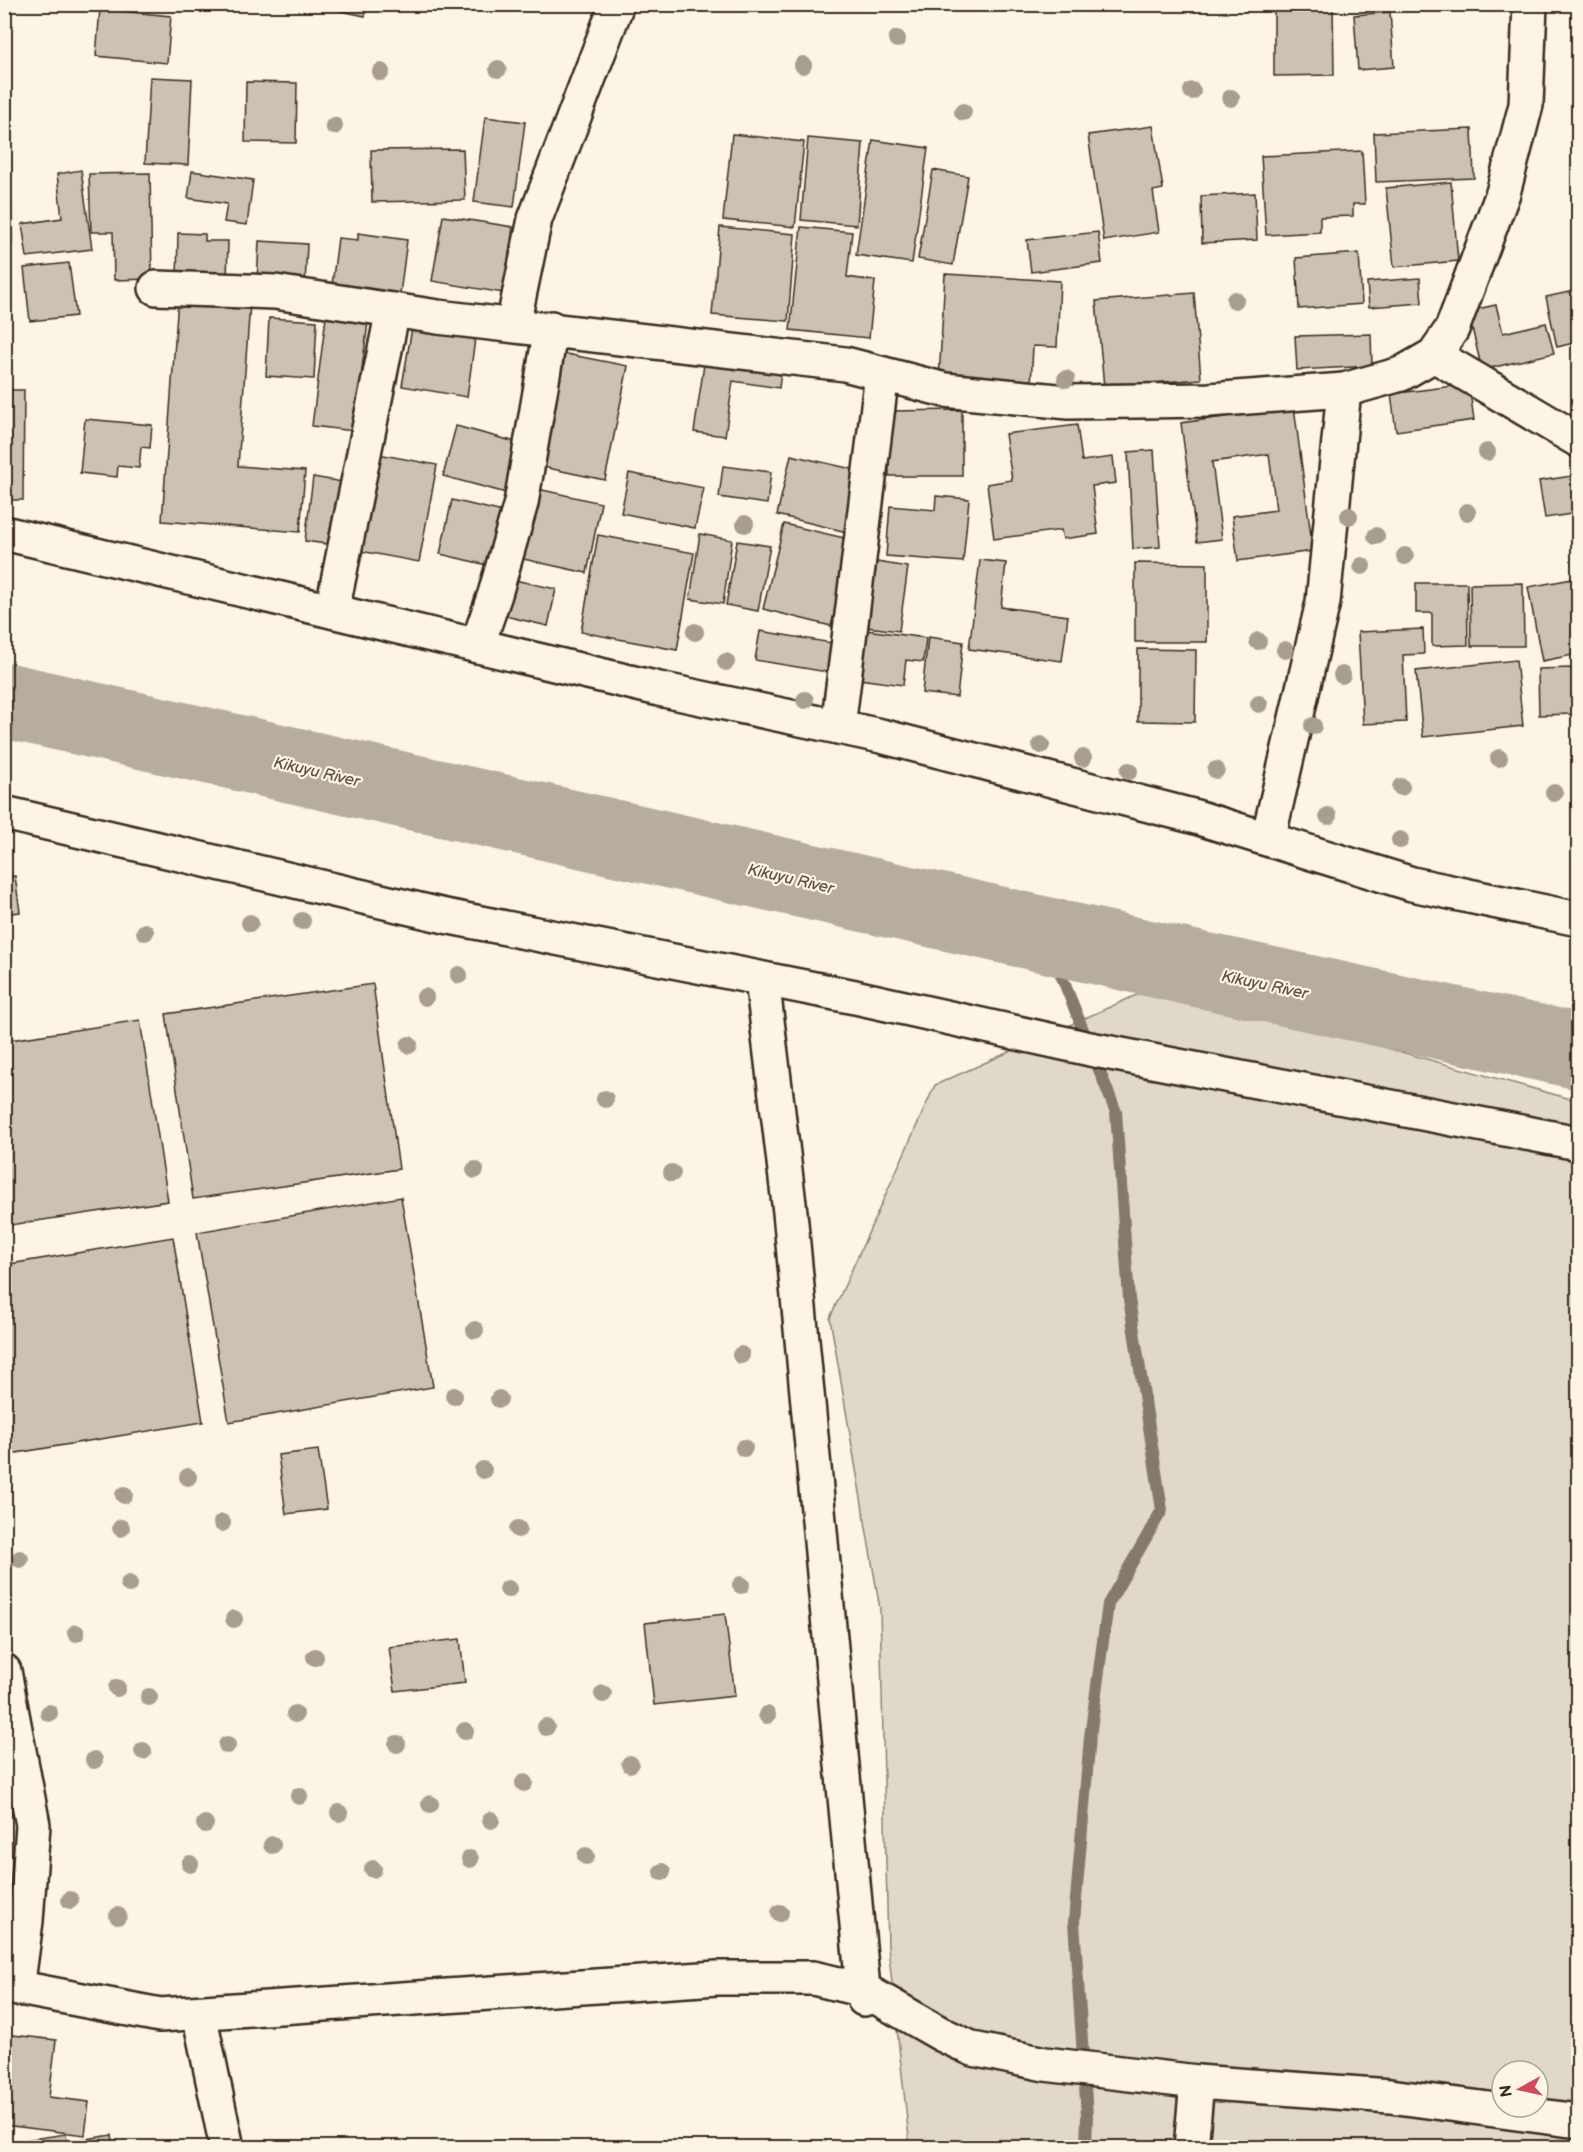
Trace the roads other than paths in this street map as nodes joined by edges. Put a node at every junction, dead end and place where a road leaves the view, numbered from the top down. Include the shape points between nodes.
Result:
1 (617, 4) edge
2 (1530, 4) edge
3 (156, 288) dead end
4 (393, 310) junction
5 (513, 324) junction
6 (551, 328) junction
7 (1434, 355) junction
8 (882, 374) junction
9 (1344, 390) junction
10 (1578, 440) edge
11 (4, 533) edge
12 (332, 611) junction
13 (477, 646) junction
14 (838, 727) junction
15 (4, 813) edge
16 (1268, 839) junction
17 (1578, 919) edge
18 (762, 979) junction
19 (1578, 1143) edge
20 (4, 1671) edge
21 (11, 1987) edge
22 (864, 1995) junction
23 (199, 2013) junction
24 (1197, 2082) junction
25 (1578, 2121) edge
26 (227, 2148) edge
27 (1191, 2148) edge

1 - 5 street via 535,219
2 - 7 street via 1526,105 1503,193 1452,329
3 - 4 street via 274,292
4 - 5 street
4 - 12 street
5 - 6 street
6 - 8 street via 845,364
6 - 13 street via 521,503
7 - 9 street via 1401,374
7 - 10 street
8 - 9 street via 945,390 1068,402 1209,399
8 - 14 street
9 - 16 street via 1323,602
11 - 12 street
12 - 13 street
13 - 14 street
14 - 16 street via 1196,817
15 - 18 street via 445,916
16 - 17 street via 1412,884
18 - 19 street via 1090,1049
18 - 22 street via 792,1223
20 - 21 street via 33,1825 26,1921
21 - 23 street via 160,2015
22 - 23 street via 813,1978 717,1978
22 - 24 street via 973,2049 1045,2064
23 - 26 street
24 - 25 street via 1390,2096
24 - 27 street

